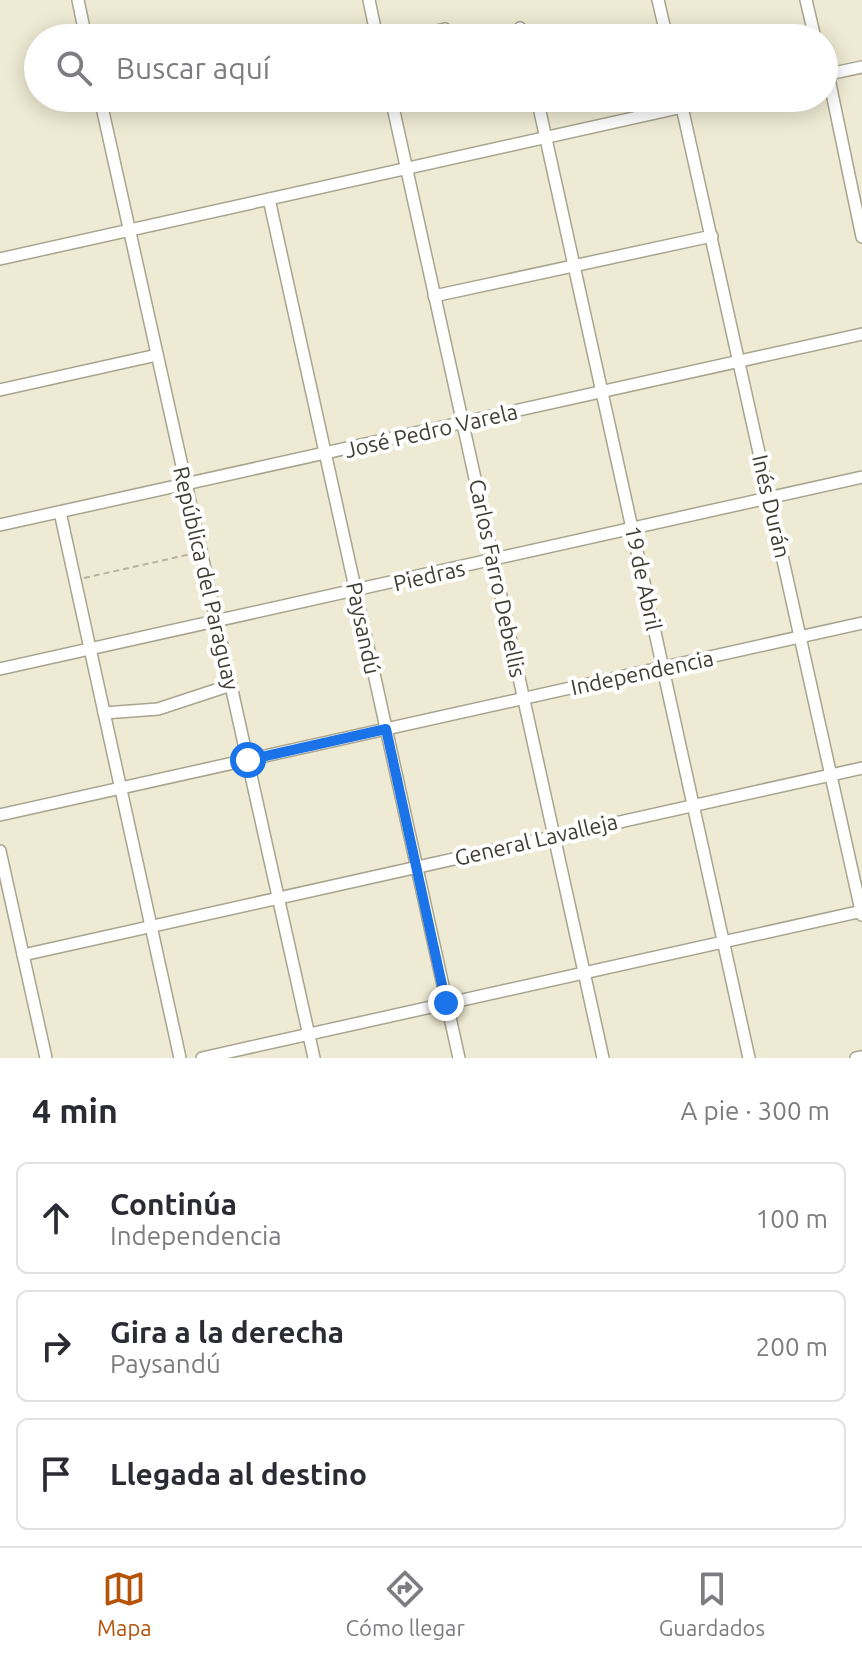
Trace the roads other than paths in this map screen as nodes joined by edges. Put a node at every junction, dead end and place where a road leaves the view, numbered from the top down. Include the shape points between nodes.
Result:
1 (78, 0) edge
2 (369, 0) edge
3 (658, 0) edge
4 (806, 0) edge
5 (83, 24) edge
6 (374, 24) edge
7 (664, 24) edge
8 (812, 24) edge
9 (862, 67) edge
10 (838, 72) edge
11 (103, 112) edge
12 (394, 112) edge
13 (540, 112) edge
14 (647, 112) edge
15 (683, 112) edge
16 (834, 112) edge
17 (547, 138) junction
18 (406, 169) junction
19 (269, 199) junction
20 (129, 230) junction
21 (712, 236) junction
22 (862, 237) edge
23 (0, 259) edge
24 (575, 265) junction
25 (434, 296) junction
26 (862, 334) edge
27 (157, 355) junction
28 (739, 362) junction
29 (0, 390) edge
30 (603, 391) junction
31 (464, 423) junction
32 (327, 454) junction
33 (862, 477) edge
34 (186, 484) junction
35 (770, 499) junction
36 (60, 512) junction
37 (0, 525) edge
38 (634, 529) junction
39 (494, 560) junction
40 (356, 591) junction
41 (217, 622) junction
42 (862, 623) edge
43 (801, 637) junction
44 (90, 650) junction
45 (663, 668) junction
46 (0, 669) edge
47 (231, 685) junction
48 (524, 698) junction
49 (104, 713) junction
50 (386, 729) junction
51 (248, 760) junction
52 (862, 768) edge
53 (831, 775) junction
54 (120, 788) junction
55 (692, 804) junction
56 (0, 815) edge
57 (554, 835) junction
58 (0, 851) edge
59 (417, 866) junction
60 (279, 897) junction
61 (862, 913) edge
62 (151, 925) junction
63 (723, 942) junction
64 (23, 955) junction
65 (584, 972) junction
66 (446, 1003) junction
67 (309, 1034) junction
68 (862, 1057) edge
69 (46, 1058) edge
70 (180, 1058) edge
71 (202, 1058) edge
72 (314, 1058) edge
73 (459, 1058) edge
74 (603, 1058) edge
75 (749, 1058) edge
76 (856, 1058) edge

1 - 5 street
2 - 6 street
3 - 7 street
4 - 8 street
9 - 10 street
11 - 20 street, República del Paraguay
12 - 18 street, Carlos Farro Debellis
13 - 17 street, 19 de Abril
14 - 17 street
15 - 21 street, Inés Durán
16 - 22 street
17 - 18 street
17 - 24 street, 19 de Abril
18 - 19 street
18 - 25 street, Carlos Farro Debellis
19 - 20 street
19 - 32 street, Paysandú
20 - 23 street
20 - 27 street, República del Paraguay
21 - 24 street
21 - 28 street, Inés Durán
24 - 25 street
24 - 30 street, 19 de Abril
25 - 31 street, Carlos Farro Debellis
26 - 28 street, José Pedro Varela
27 - 29 street
27 - 34 street, República del Paraguay
28 - 30 street, José Pedro Varela
28 - 35 street, Inés Durán
30 - 31 street, José Pedro Varela
30 - 38 street, 19 de Abril
31 - 32 street, José Pedro Varela
31 - 39 street, Carlos Farro Debellis
32 - 34 street, José Pedro Varela
32 - 40 street, Paysandú
33 - 35 street, Piedras
34 - 36 street, José Pedro Varela
34 - 41 street, República del Paraguay
35 - 38 street, Piedras
35 - 43 street, Inés Durán
36 - 37 street, José Pedro Varela
36 - 44 street
38 - 39 street, Piedras
38 - 45 street, 19 de Abril
39 - 40 street, Piedras
39 - 48 street, Carlos Farro Debellis
40 - 41 street, Piedras
40 - 50 street, Paysandú
41 - 44 street, Piedras
41 - 47 street, República del Paraguay
42 - 43 street, Independencia
43 - 45 street, Independencia
43 - 53 street, Inés Durán
44 - 46 street, Piedras
44 - 49 street
45 - 48 street, Independencia
45 - 55 street, 19 de Abril
47 - 49 street via 158,709
47 - 51 street, República del Paraguay
48 - 50 street, Independencia
48 - 57 street, Carlos Farro Debellis
49 - 54 street
50 - 51 street, Independencia
50 - 59 street, Paysandú
51 - 54 street, Independencia
51 - 60 street, República del Paraguay
52 - 53 street, General Lavalleja
53 - 55 street, General Lavalleja
53 - 61 street, Inés Durán
54 - 56 street, Independencia
54 - 62 street
55 - 57 street, General Lavalleja
55 - 63 street, 19 de Abril
57 - 59 street, General Lavalleja
57 - 65 street, Carlos Farro Debellis
58 - 64 street
59 - 60 street, General Lavalleja
59 - 66 street, Paysandú
60 - 62 street, General Lavalleja
60 - 67 street, República del Paraguay
61 - 63 street
62 - 64 street, General Lavalleja
62 - 70 street
63 - 65 street
63 - 75 street, 19 de Abril
64 - 69 street
65 - 66 street
65 - 74 street, Carlos Farro Debellis
66 - 67 street
66 - 73 street, Paysandú
67 - 71 street
67 - 72 street, República del Paraguay
68 - 76 street

